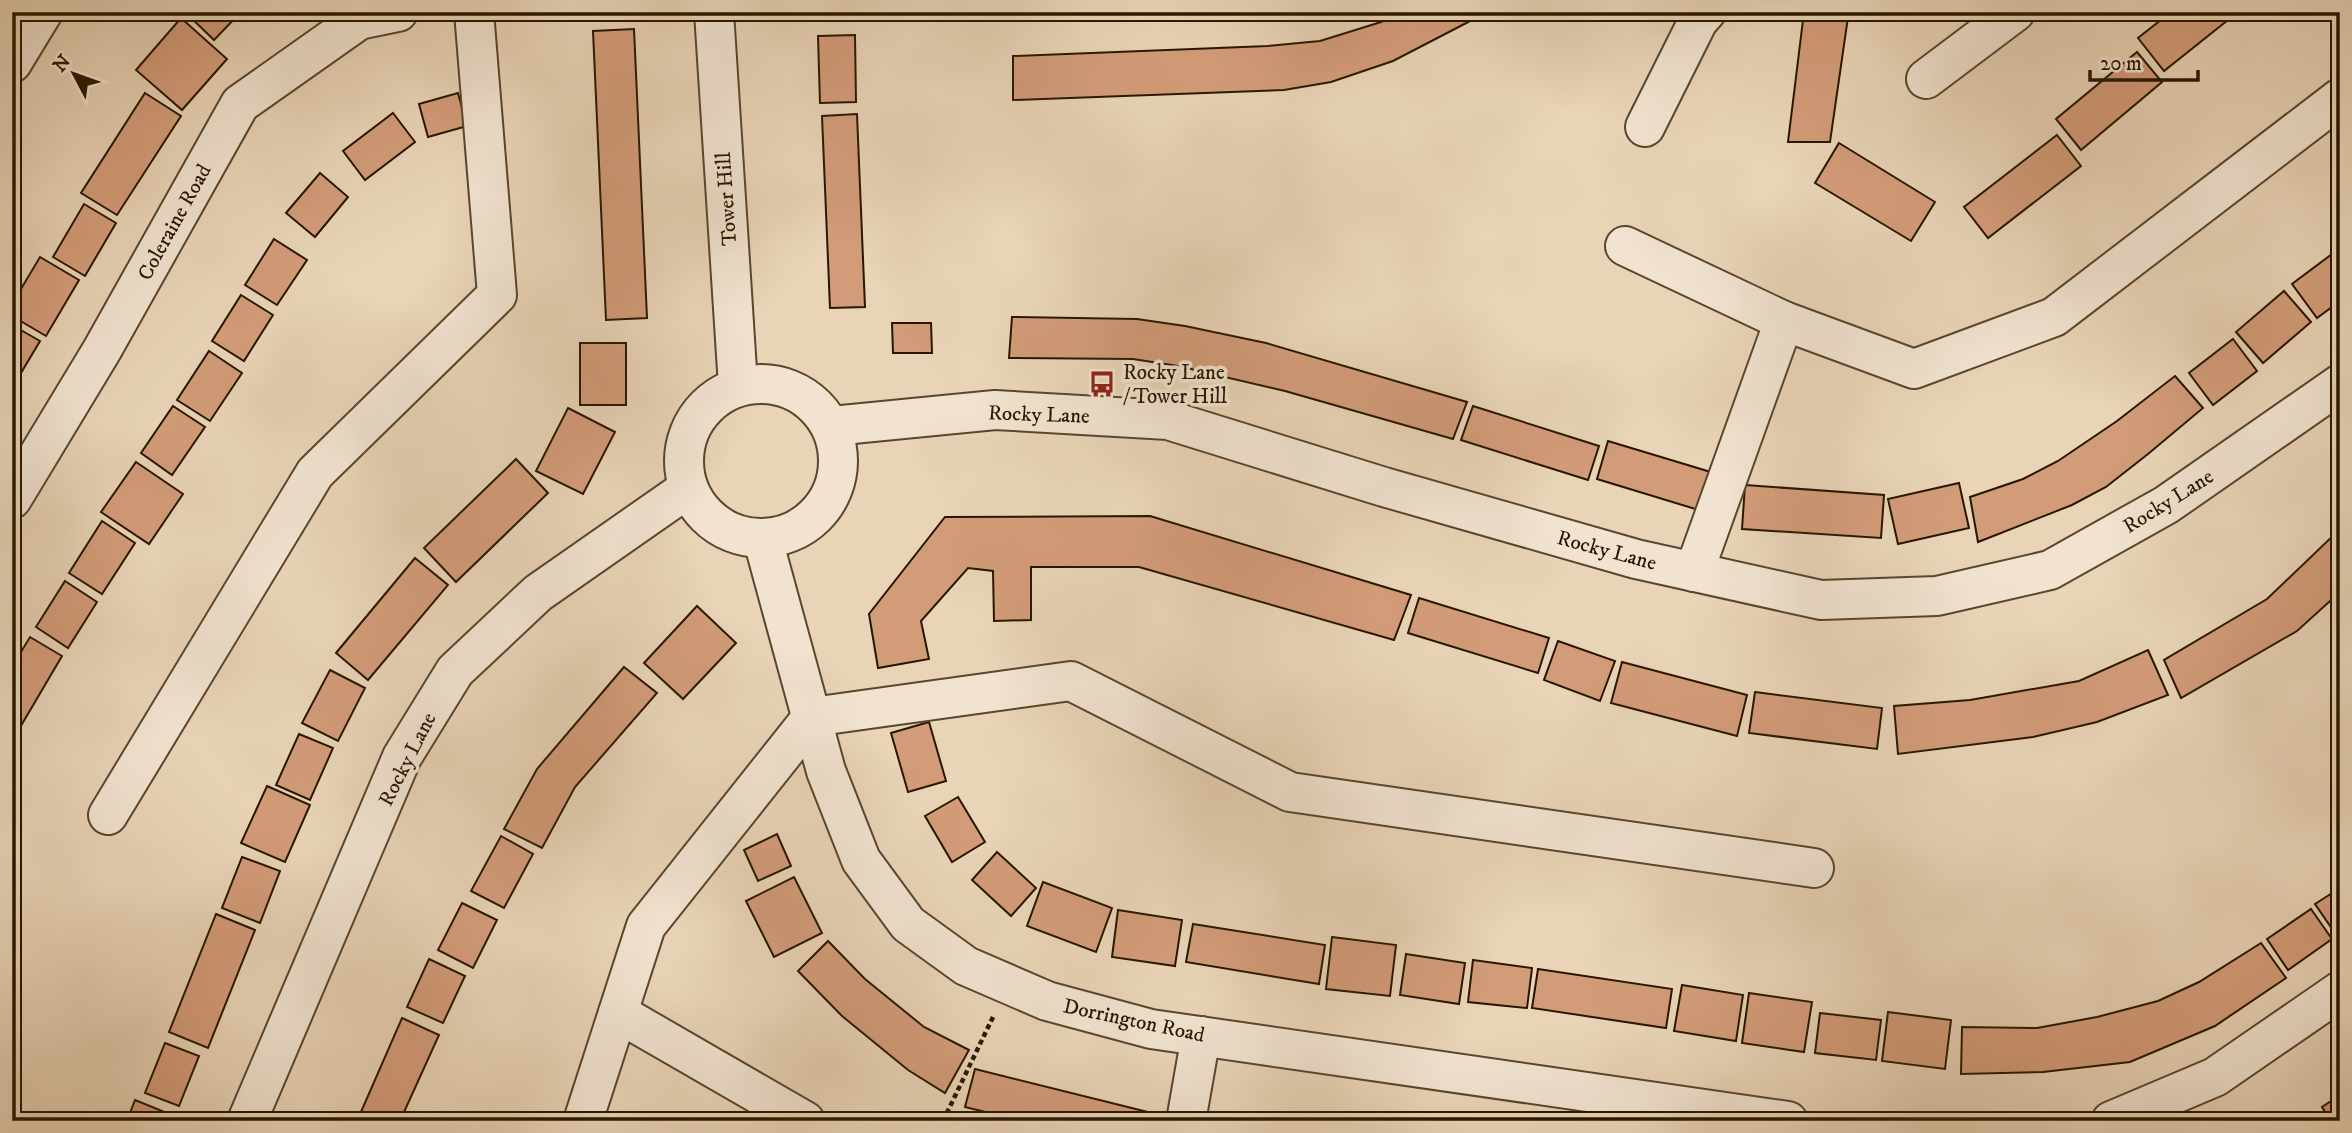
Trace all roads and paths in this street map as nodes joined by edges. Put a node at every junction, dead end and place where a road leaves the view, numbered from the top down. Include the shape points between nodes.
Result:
1 (43, 12) edge
2 (398, 12) edge
3 (474, 12) edge
4 (714, 12) edge
5 (1706, 12) edge
6 (2015, 12) edge
7 (12, 63) edge
8 (1926, 79) dead end
9 (2340, 98) edge
10 (1646, 127) dead end
11 (1625, 246) dead end
12 (1784, 321) junction
13 (2340, 384) edge
14 (738, 386) junction
15 (832, 426) junction
16 (687, 489) junction
17 (12, 499) edge
18 (763, 540) junction
19 (1694, 572) junction
20 (812, 717) junction
21 (108, 816) dead end
22 (1814, 868) dead end
23 (1009, 984) junction
24 (2340, 991) edge
25 (618, 1013) junction
26 (1201, 1036) junction
27 (247, 1121) edge
28 (583, 1121) edge
29 (806, 1121) edge
30 (943, 1121) edge
31 (1186, 1121) edge
32 (1788, 1121) edge
33 (2111, 1121) edge

1 - 7 street
2 - 17 street, Coleraine Road via 359,20 240,104
3 - 21 street via 497,295 316,473
4 - 14 street, Tower Hill
5 - 10 street
6 - 8 street
9 - 12 street via 2054,317 1913,369
11 - 12 street
12 - 19 street
13 - 19 street, Rocky Lane via 2166,505 2050,570 1937,596 1821,600
14 - 15 street via 775,384 808,398
14 - 16 street via 702,409 684,447
15 - 18 street via 840,464 828,502 800,529
15 - 19 street, Rocky Lane via 995,410 1168,419 1384,487
16 - 18 street via 704,516 731,534
16 - 27 street, Rocky Lane via 538,593 455,671 402,757
18 - 20 street, Dorrington Road
20 - 22 street via 1071,681 1290,792
20 - 23 street, Dorrington Road via 826,771 861,860 908,924 966,966
20 - 25 street via 646,926
23 - 26 street, Dorrington Road via 1047,1001 1151,1029
23 - 30 path
24 - 33 street via 2215,1077
25 - 28 street
25 - 29 street
26 - 31 street
26 - 32 street, Dorrington Road

